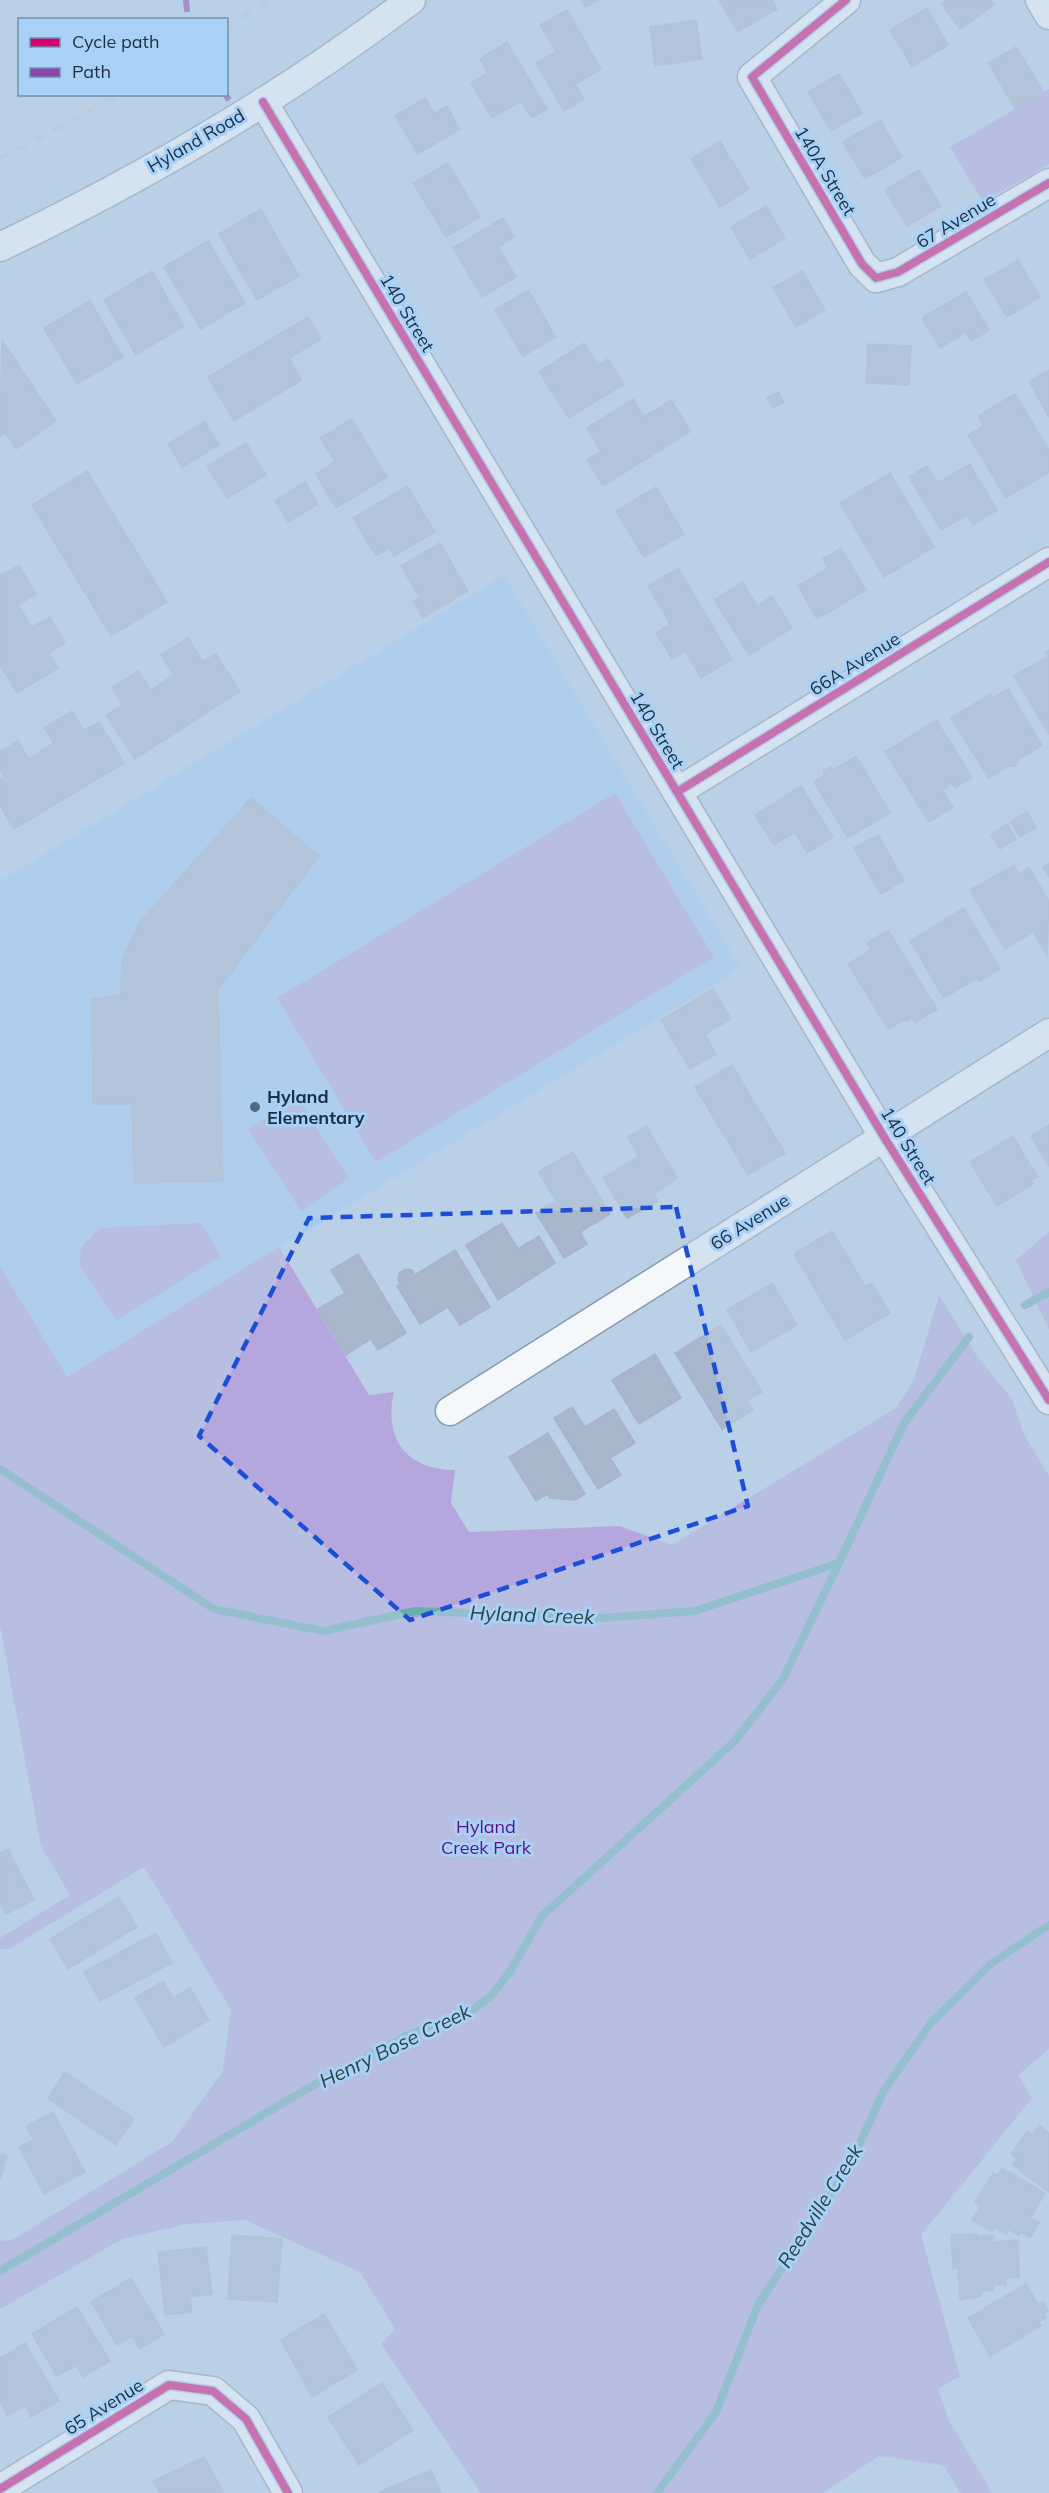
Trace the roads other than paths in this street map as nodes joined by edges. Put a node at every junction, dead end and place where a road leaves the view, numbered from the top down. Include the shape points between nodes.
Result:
1 (411, 0) edge
2 (846, 0) edge
3 (1040, 0) edge
4 (1049, 15) edge
5 (264, 102) junction
6 (1049, 183) edge
7 (0, 247) edge
8 (876, 278) joint
9 (1049, 562) edge
10 (677, 792) junction
11 (1049, 1033) edge
12 (885, 1137) junction
13 (1049, 1400) edge
14 (450, 1411) dead end
15 (0, 2489) edge
16 (288, 2493) edge

1 - 5 street, Hyland Road
2 - 8 street, 140A Street via 752,77 862,264
3 - 4 street
5 - 7 street, Hyland Road via 105,193
5 - 10 street, 140 Street
6 - 8 street, 67 Avenue via 898,272
9 - 10 street, 66A Avenue
10 - 12 street, 140 Street
11 - 12 street, 66 Avenue
12 - 13 street, 140 Street
12 - 14 street, 66 Avenue
15 - 16 street, 65 Avenue via 170,2385 213,2391 246,2419

